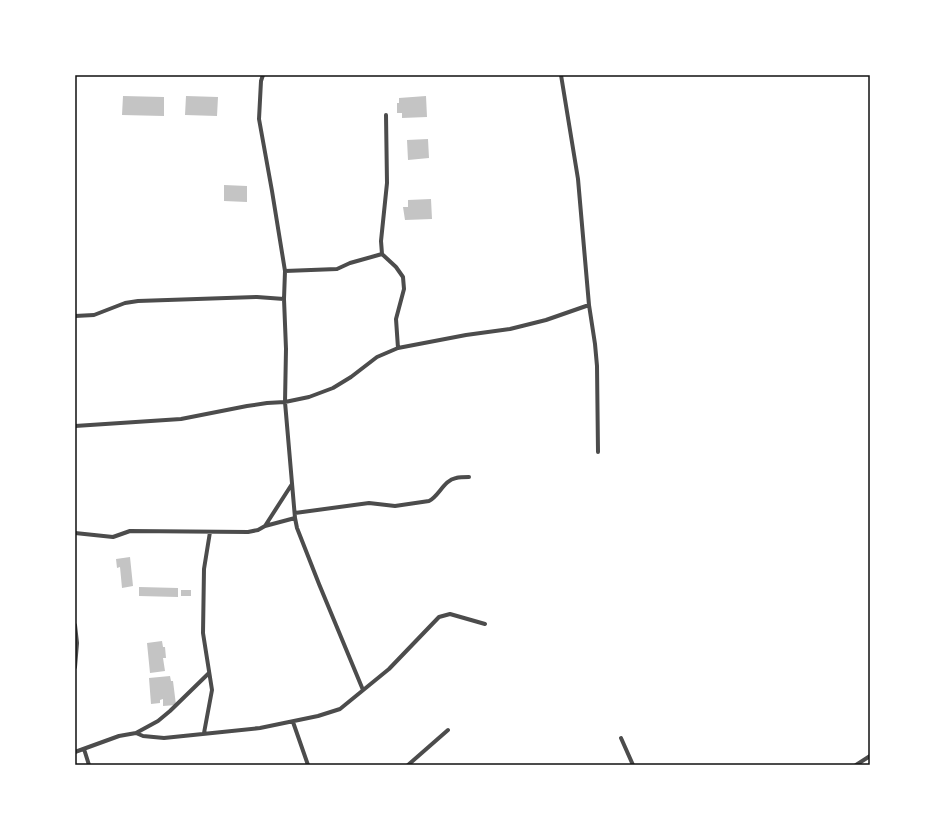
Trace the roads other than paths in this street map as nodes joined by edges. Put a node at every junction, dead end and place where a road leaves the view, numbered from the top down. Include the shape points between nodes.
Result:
1 (263, 75) edge
2 (561, 75) edge
3 (386, 115) dead end
4 (382, 254) junction
5 (285, 271) junction
6 (284, 299) junction
7 (589, 306) junction
8 (75, 316) edge
9 (398, 348) junction
10 (285, 402) junction
11 (75, 426) edge
12 (598, 452) dead end
13 (469, 477) dead end
14 (292, 484) junction
15 (294, 513) junction
16 (295, 518) junction
17 (265, 526) junction
18 (210, 532) junction
19 (75, 533) edge
20 (485, 624) dead end
21 (75, 625) edge
22 (75, 667) edge
23 (209, 673) junction
24 (363, 690) junction
25 (293, 722) junction
26 (448, 730) dead end
27 (136, 733) junction
28 (204, 733) junction
29 (621, 738) dead end
30 (84, 749) junction
31 (75, 752) edge
32 (870, 756) edge
33 (89, 765) edge
34 (308, 765) edge
35 (408, 765) edge
36 (634, 765) edge
37 (856, 765) edge

1 - 5 street via 259,119
2 - 7 street via 578,179
3 - 4 street via 387,183
4 - 5 street via 337,269
4 - 9 street via 403,277 404,289 396,320
5 - 6 street
6 - 8 street via 257,297 138,301 125,303 94,315
6 - 10 street
7 - 9 street via 510,329
7 - 12 street via 597,366
9 - 10 street via 377,357 333,388
10 - 11 street via 181,419
10 - 14 street
13 - 15 street via 450,480 434,499 429,501 395,506 369,503
14 - 15 street
14 - 17 street
15 - 16 street
16 - 17 street
16 - 24 street
17 - 18 street via 248,532
18 - 19 street via 130,531 114,537
18 - 23 street via 204,569 203,633
20 - 24 street via 450,614 439,617 389,669
21 - 22 street
23 - 27 street via 158,721
23 - 28 street via 212,690
24 - 25 street via 340,709
25 - 28 street
25 - 34 street
26 - 35 street
27 - 28 street via 164,738
27 - 30 street via 119,736
29 - 36 street
30 - 31 street
30 - 33 street
32 - 37 street

